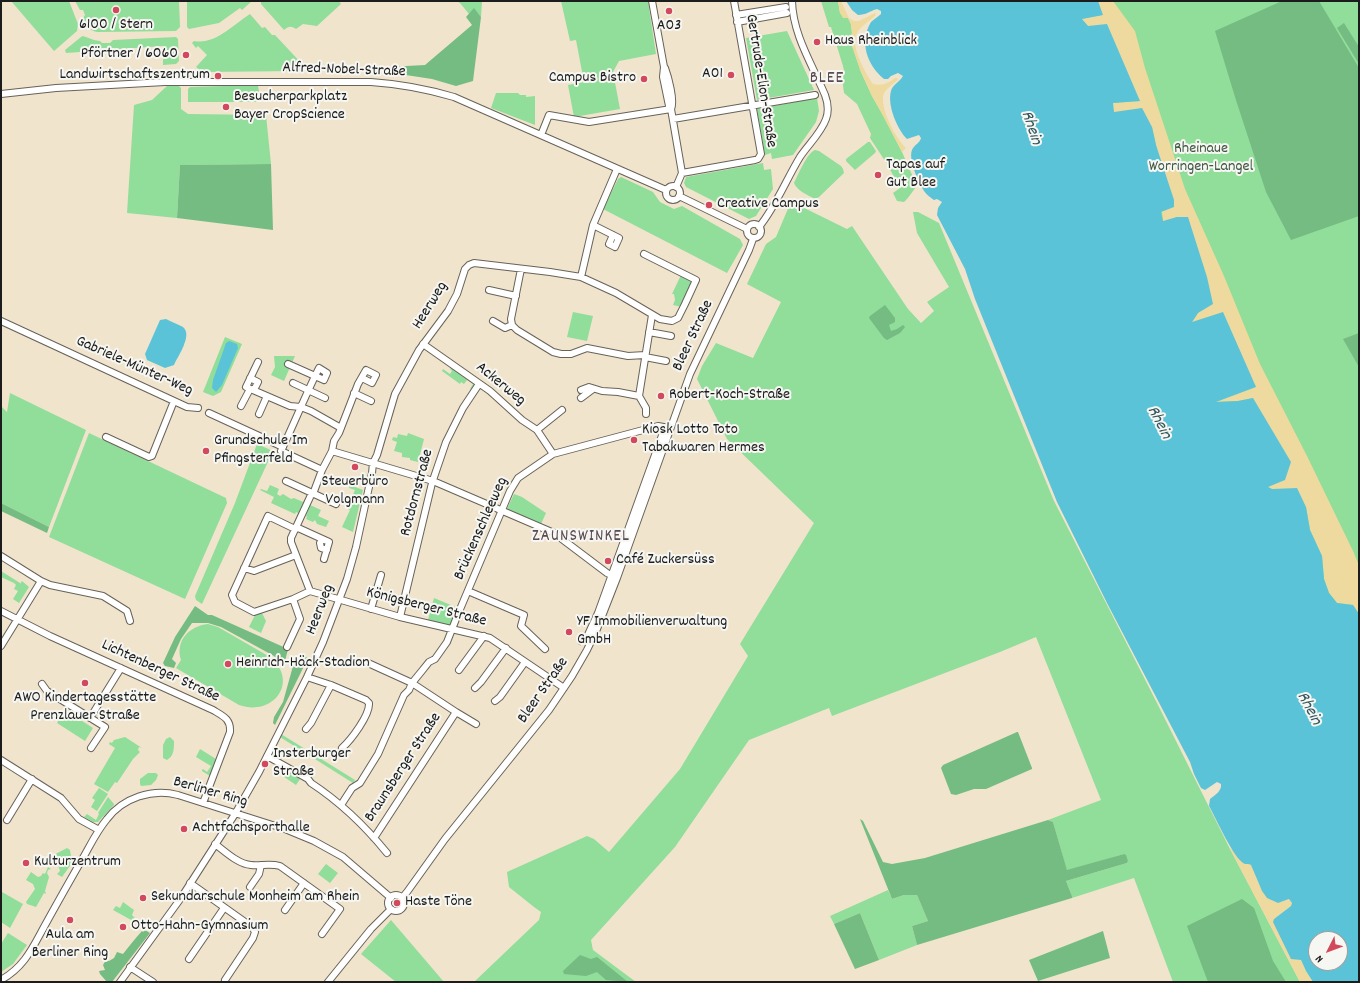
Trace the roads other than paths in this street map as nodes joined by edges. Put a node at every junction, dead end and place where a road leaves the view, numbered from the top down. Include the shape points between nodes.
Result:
1 (652, 1) edge
2 (734, 1) edge
3 (792, 1) edge
4 (786, 10) dead end
5 (737, 18) junction
6 (1, 94) edge
7 (815, 94) dead end
8 (752, 105) junction
9 (671, 109) junction
10 (673, 119) junction
11 (541, 135) junction
12 (616, 169) junction
13 (682, 173) junction
14 (676, 187) junction
15 (666, 190) junction
16 (679, 196) junction
17 (593, 225) junction
18 (760, 227) junction
19 (747, 229) junction
20 (613, 235) dead end
21 (753, 239) junction
22 (644, 254) dead end
23 (521, 269) junction
24 (581, 277) junction
25 (489, 290) dead end
26 (516, 296) junction
27 (652, 315) junction
28 (1, 321) edge
29 (493, 321) dead end
30 (512, 325) junction
31 (649, 332) junction
32 (671, 336) dead end
33 (423, 344) junction
34 (645, 356) junction
35 (666, 361) dead end
36 (258, 362) dead end
37 (288, 364) dead end
38 (362, 378) dead end
39 (293, 383) dead end
40 (479, 384) junction
41 (593, 389) junction
42 (252, 390) junction
43 (308, 390) junction
44 (581, 390) dead end
45 (354, 393) junction
46 (267, 396) junction
47 (639, 396) junction
48 (325, 398) dead end
49 (581, 398) dead end
50 (174, 401) junction
51 (371, 401) dead end
52 (241, 406) dead end
53 (300, 407) junction
54 (198, 408) dead end
55 (562, 410) dead end
56 (209, 413) dead end
57 (259, 414) dead end
58 (646, 414) dead end
59 (667, 428) junction
60 (537, 430) junction
61 (340, 431) junction
62 (106, 437) dead end
63 (282, 449) junction
64 (332, 451) junction
65 (553, 454) junction
66 (372, 464) junction
67 (322, 470) junction
68 (286, 481) dead end
69 (433, 481) junction
70 (313, 494) junction
71 (336, 504) dead end
72 (502, 510) junction
73 (296, 528) junction
74 (296, 555) junction
75 (1, 556) edge
76 (324, 559) dead end
77 (244, 568) junction
78 (381, 575) dead end
79 (615, 577) junction
80 (41, 580) junction
81 (310, 591) junction
82 (468, 591) junction
83 (293, 599) junction
84 (338, 600) junction
85 (371, 609) junction
86 (1, 612) edge
87 (400, 617) junction
88 (16, 620) junction
89 (130, 621) dead end
90 (453, 630) junction
91 (484, 636) junction
92 (581, 641) dead end
93 (1, 646) edge
94 (287, 648) dead end
95 (506, 648) junction
96 (545, 649) dead end
97 (525, 662) junction
98 (368, 663) dead end
99 (120, 668) junction
100 (459, 670) dead end
101 (307, 677) junction
102 (412, 683) junction
103 (42, 684) dead end
104 (331, 685) junction
105 (475, 688) dead end
106 (564, 688) junction
107 (495, 701) dead end
108 (456, 712) junction
109 (90, 718) junction
110 (476, 724) dead end
111 (306, 729) dead end
112 (91, 748) dead end
113 (342, 748) dead end
114 (267, 756) junction
115 (1, 760) edge
116 (32, 779) junction
117 (203, 803) junction
118 (341, 805) junction
119 (235, 814) junction
120 (7, 820) dead end
121 (99, 830) junction
122 (374, 838) junction
123 (215, 844) junction
124 (387, 853) dead end
125 (261, 865) junction
126 (190, 883) junction
127 (304, 883) junction
128 (250, 887) dead end
129 (391, 898) junction
130 (402, 898) junction
131 (224, 908) junction
132 (391, 908) junction
133 (285, 910) dead end
134 (322, 934) dead end
135 (189, 959) dead end
136 (130, 967) junction
137 (1, 980) edge
138 (225, 980) dead end
139 (120, 982) edge
140 (153, 982) edge
141 (328, 982) edge

1 - 9 street
2 - 5 street, Gertrude-Elion-Straße
3 - 18 street via 798,36 827,100 828,113 824,125 801,157
4 - 5 street
5 - 8 street, Gertrude-Elion-Straße
6 - 11 street, Alfred-Nobel-Straße via 165,82 384,83 426,89 454,97
7 - 8 street
8 - 10 street
8 - 13 street, Gertrude-Elion-Straße via 761,154 758,159
9 - 10 street
9 - 11 street via 589,122 549,115
10 - 13 street
11 - 12 street, Alfred-Nobel-Straße
12 - 15 street, Alfred-Nobel-Straße
12 - 17 street
13 - 14 street
14 - 15 street via 670,186
14 - 16 street
15 - 16 street via 666,196 670,200
16 - 19 street
17 - 20 street
17 - 24 street
18 - 19 street via 753,224
18 - 21 street via 760,235
19 - 21 street via 748,236
21 - 59 street, Bleer Straße
22 - 27 street via 696,280 678,318 660,319
23 - 24 street
23 - 26 street
23 - 33 street, Heerweg via 474,263 467,266 448,311
24 - 27 street via 616,293
25 - 26 street
26 - 30 street
27 - 31 street
28 - 50 street, Gabriele-Münter-Weg
29 - 30 street via 505,328
30 - 34 street via 529,338 561,354 572,354 587,348 628,356
31 - 32 street
31 - 34 street
33 - 40 street, Ackerweg
33 - 66 street, Heerweg via 395,394
34 - 35 street
34 - 47 street
36 - 42 street via 246,387
37 - 43 street via 315,376
38 - 45 street
39 - 43 street
40 - 60 street, Ackerweg
40 - 69 street, Rotdornstraße via 453,425
41 - 44 street via 589,387
41 - 47 street
41 - 49 street
42 - 46 street
42 - 52 street
43 - 48 street
43 - 53 street
45 - 51 street
45 - 61 street
46 - 53 street via 290,406
46 - 57 street
47 - 58 street via 646,408
50 - 54 street, Gabriele-Münter-Weg via 187,407
50 - 62 street via 152,456 149,457
53 - 61 street via 323,417
53 - 63 street
55 - 60 street
56 - 63 street
59 - 65 street, Brückenschleeweg via 658,426
59 - 79 street, Bleer Straße
60 - 65 street, Ackerweg
61 - 64 street
63 - 67 street
64 - 66 street
64 - 67 street
65 - 72 street, Brückenschleeweg via 515,481
66 - 69 street
66 - 84 street, Heerweg via 356,546
67 - 70 street
68 - 70 street
69 - 72 street
69 - 87 street, Rotdornstraße
70 - 71 street
70 - 73 street
72 - 79 street via 554,533
72 - 82 street, Brückenschleeweg
73 - 74 street via 291,538
73 - 76 street via 329,542
73 - 77 street via 268,516
74 - 77 street via 254,571
74 - 81 street
75 - 80 street
77 - 83 street via 232,595 235,602 254,612
78 - 85 street
79 - 92 street, Bleer Straße via 592,628
79 - 106 street, Bleer Straße via 600,622
80 - 88 street
80 - 89 street via 50,586 102,596 127,611
81 - 83 street
81 - 84 street, Königsberger Straße
82 - 90 street, Brückenschleeweg
82 - 96 street via 524,615 521,626
83 - 94 street via 300,618
84 - 85 street, Königsberger Straße
84 - 101 street, Heerweg
85 - 87 street, Königsberger Straße
86 - 88 street, Lichtenberger Straße
87 - 90 street, Königsberger Straße
88 - 93 street
88 - 99 street, Lichtenberger Straße
90 - 91 street, Königsberger Straße
90 - 102 street, Brückenschleeweg via 435,659 429,662
91 - 95 street, Königsberger Straße
91 - 100 street
95 - 97 street, Königsberger Straße
95 - 105 street
97 - 106 street, Königsberger Straße
97 - 107 street
98 - 102 street, Braunsberger Straße
99 - 109 street
99 - 117 street, Lichtenberger Straße via 226,718 230,732
101 - 104 street
101 - 114 street, Heerweg
102 - 108 street, Braunsberger Straße
102 - 118 street, Brückenschleeweg via 404,695 378,754 360,783 352,788
103 - 109 street via 47,691
104 - 111 street
104 - 113 street via 369,703 368,711 349,742
106 - 130 street, Bleer Straße via 538,725 445,839
108 - 110 street, Braunsberger Straße
108 - 122 street, Braunsberger Straße
109 - 112 street via 104,727
114 - 118 street via 308,779
114 - 119 street, Heerweg
115 - 116 street
116 - 120 street
116 - 121 street via 67,803 79,819
117 - 119 street, Berliner Ring
117 - 121 street, Berliner Ring via 170,793 143,795 118,807
118 - 122 street
119 - 123 street, Heerweg
119 - 129 street, Berliner Ring via 296,834 330,849
121 - 137 street, Berliner Ring via 26,958 15,971
122 - 124 street
123 - 125 street via 240,861
123 - 126 street, Heerweg
125 - 127 street via 280,866
125 - 128 street via 259,874
126 - 131 street
126 - 136 street, Heerweg
127 - 133 street
127 - 134 street via 340,909
129 - 130 street via 397,895
129 - 132 street
130 - 132 street via 402,908 397,911
131 - 135 street
131 - 138 street via 252,927 255,932
132 - 141 street
136 - 139 street, Heerweg
136 - 140 street

